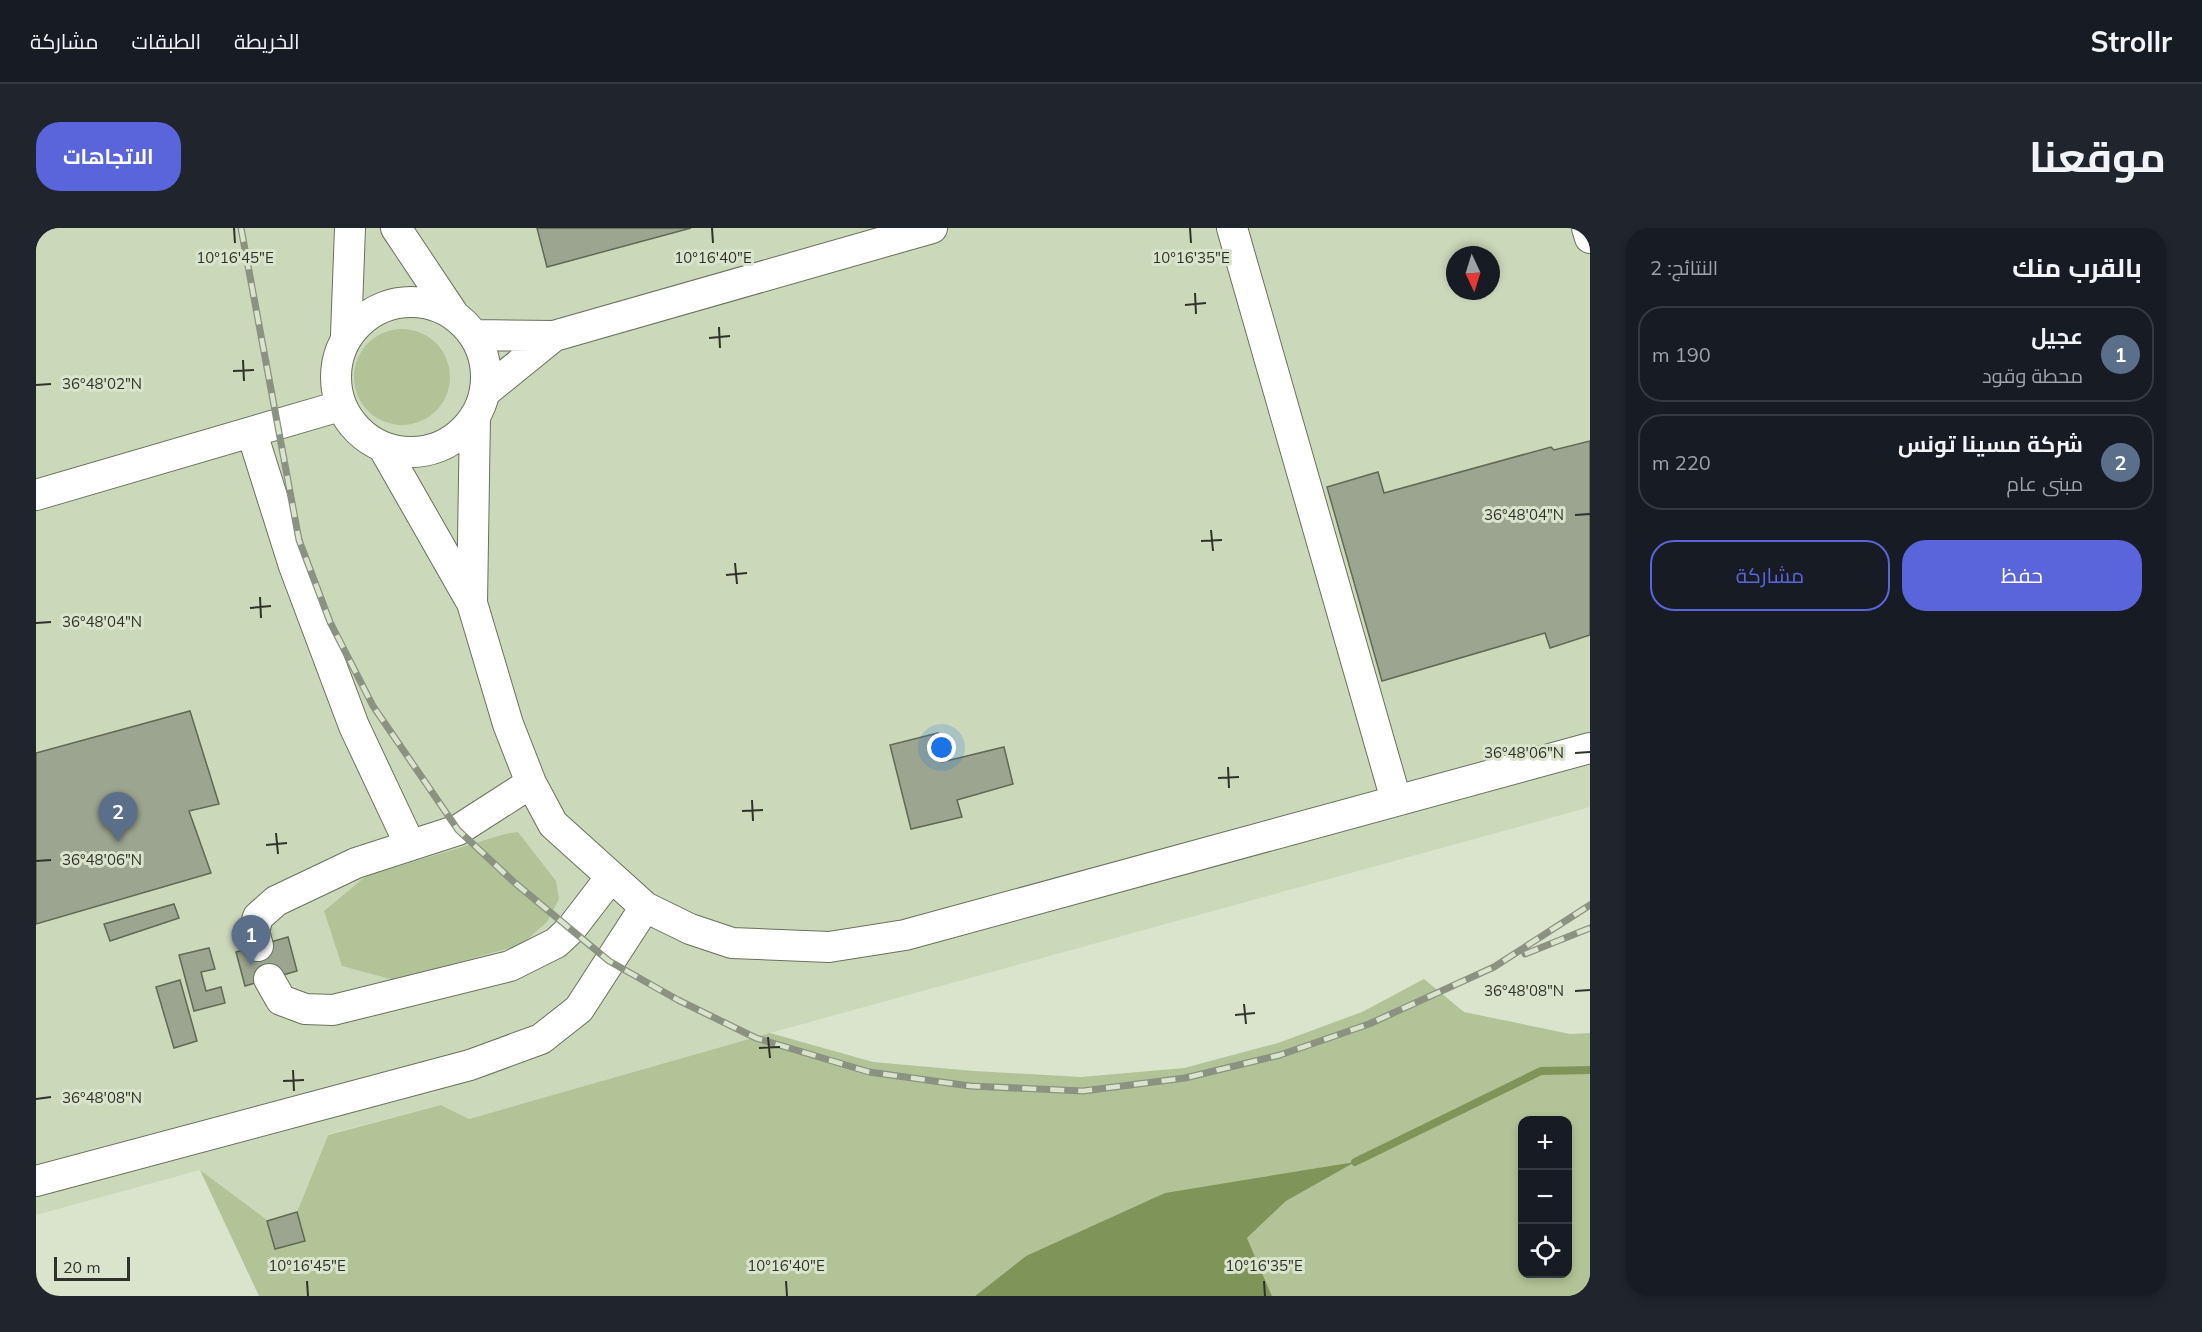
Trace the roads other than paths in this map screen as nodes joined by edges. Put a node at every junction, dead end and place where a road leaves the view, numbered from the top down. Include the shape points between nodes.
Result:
1 (351, 228) edge
2 (396, 228) edge
3 (932, 228) edge
4 (1232, 228) edge
5 (1587, 228) edge
6 (1590, 238) edge
7 (452, 312) junction
8 (346, 335) junction
9 (475, 335) junction
10 (554, 336) junction
11 (480, 404) junction
12 (340, 406) junction
13 (252, 434) junction
14 (382, 447) junction
15 (36, 495) edge
16 (472, 603) junction
17 (1590, 748) edge
18 (531, 783) junction
19 (1396, 800) junction
20 (410, 845) junction
21 (611, 877) junction
22 (645, 907) junction
23 (258, 946) dead end
24 (269, 979) dead end
25 (36, 1181) edge

1 - 8 street
2 - 7 street
3 - 10 street
4 - 19 street
5 - 6 street
7 - 8 street via 414,301 376,309
7 - 9 street
8 - 12 street via 334,370
9 - 10 street
9 - 11 street via 485,363
10 - 11 street
11 - 14 street via 458,436 435,448 409,453
11 - 16 street
12 - 13 street
12 - 14 street via 357,431
13 - 15 street
13 - 20 street via 294,566 354,726
14 - 16 street
16 - 18 street via 508,724
17 - 19 street
18 - 20 street via 458,830
18 - 21 street via 553,824
19 - 22 street via 905,935 829,947 732,943 690,929
20 - 23 street via 356,863 276,901 258,917 254,931
21 - 22 street
21 - 24 street via 556,943 510,966 333,1010 305,1009 281,1000
22 - 25 street via 579,1009 541,1039 470,1065

